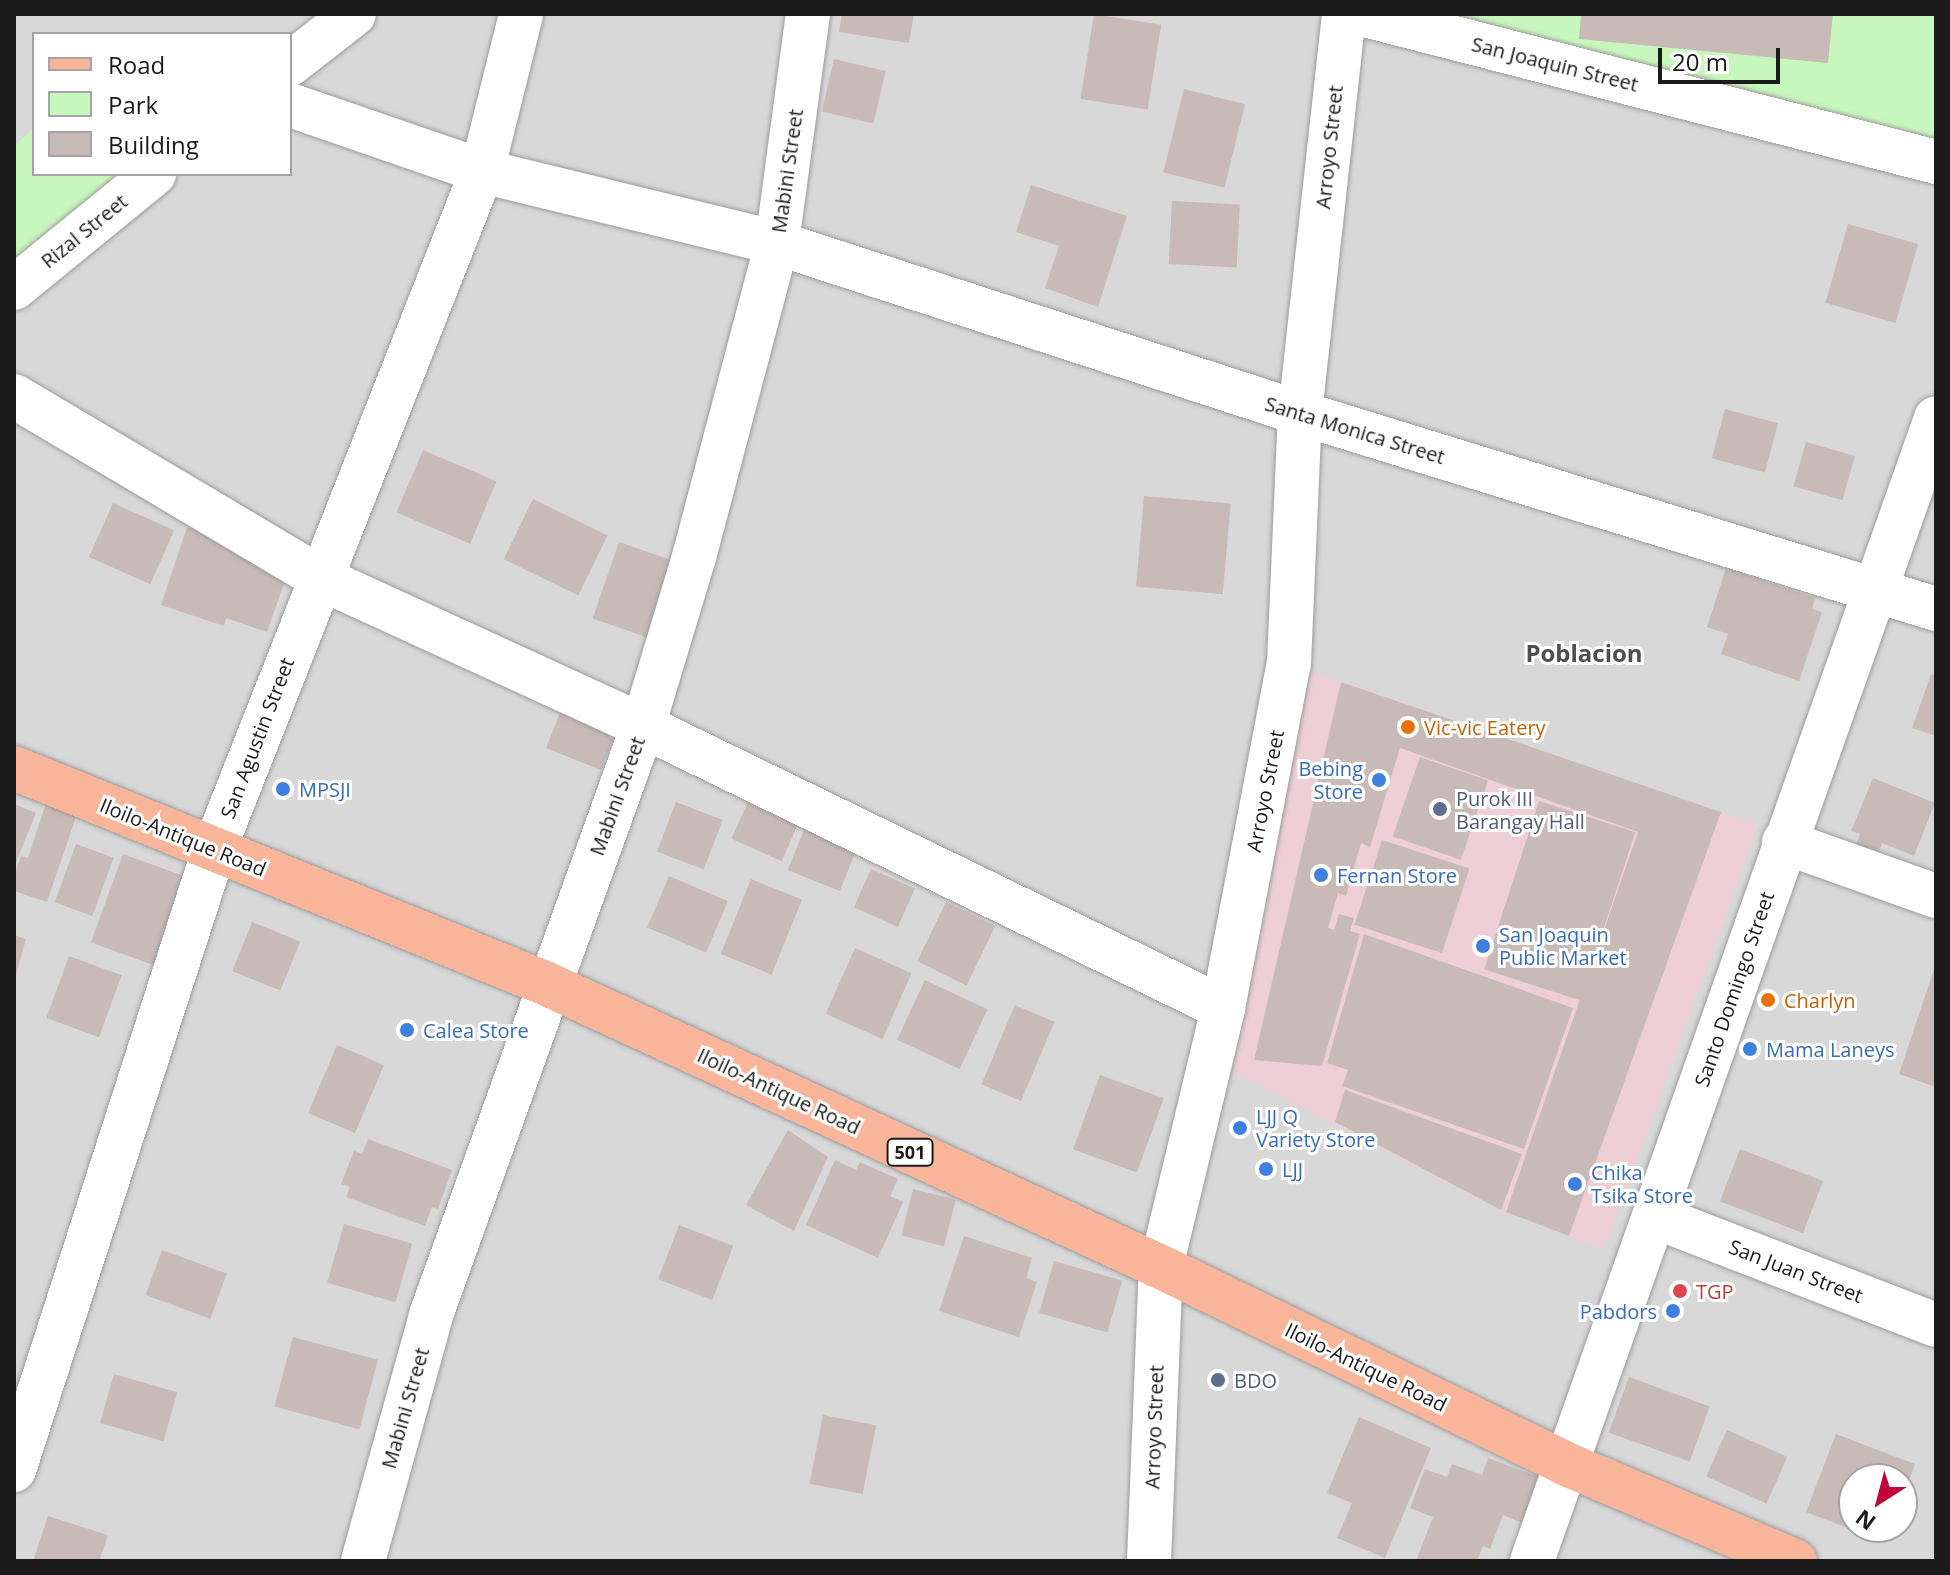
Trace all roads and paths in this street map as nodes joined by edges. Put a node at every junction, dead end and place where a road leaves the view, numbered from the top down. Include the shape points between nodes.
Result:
1 (354, 14) edge
2 (521, 14) edge
3 (808, 14) edge
4 (1344, 14) edge
5 (1361, 14) edge
6 (292, 62) edge
7 (292, 106) edge
8 (1936, 162) edge
9 (482, 171) junction
10 (152, 176) edge
11 (777, 243) junction
12 (14, 288) edge
13 (14, 396) edge
14 (1300, 413) junction
15 (1936, 418) edge
16 (320, 578) junction
17 (1873, 591) junction
18 (1936, 609) edge
19 (643, 726) junction
20 (14, 768) edge
21 (1784, 842) junction
22 (214, 850) junction
23 (1936, 896) edge
24 (547, 984) junction
25 (1223, 1008) junction
26 (1656, 1217) junction
27 (1161, 1267) junction
28 (1936, 1325) edge
29 (1564, 1463) junction
30 (14, 1470) edge
31 (363, 1561) edge
32 (1149, 1561) edge
33 (1532, 1561) edge
34 (1795, 1561) edge

1 - 6 street
2 - 9 street, San Agustin Street
3 - 11 street, Mabini Street
4 - 14 street, Arroyo Street
5 - 8 street, San Joaquin Street
7 - 9 street, Santa Monica Street
9 - 11 street, Santa Monica Street
9 - 16 street, San Agustin Street
10 - 12 street, Rizal Street
11 - 14 street, Santa Monica Street
11 - 19 street, Mabini Street
13 - 16 street
14 - 17 street, Santa Monica Street
14 - 25 street, Arroyo Street via 1289,663
15 - 17 street, Santo Domingo Street
16 - 19 street
16 - 22 street, San Agustin Street
17 - 18 street, Santa Monica Street
17 - 21 street, Santo Domingo Street
19 - 24 street, Mabini Street
19 - 25 street
20 - 22 main road, Iloilo-Antique Road / 501
21 - 23 street
21 - 26 street, Santo Domingo Street
22 - 24 main road, Iloilo-Antique Road / 501
22 - 30 street, San Agustin Street
24 - 27 main road, Iloilo-Antique Road / 501
24 - 31 street, Mabini Street via 431,1315
25 - 27 street, Arroyo Street
26 - 28 street, San Juan Street
26 - 29 street, Santo Domingo Street
27 - 29 main road, Iloilo-Antique Road / 501
27 - 32 street, Arroyo Street
29 - 33 street, Santo Domingo Street
29 - 34 main road, Iloilo-Antique Road / 501

